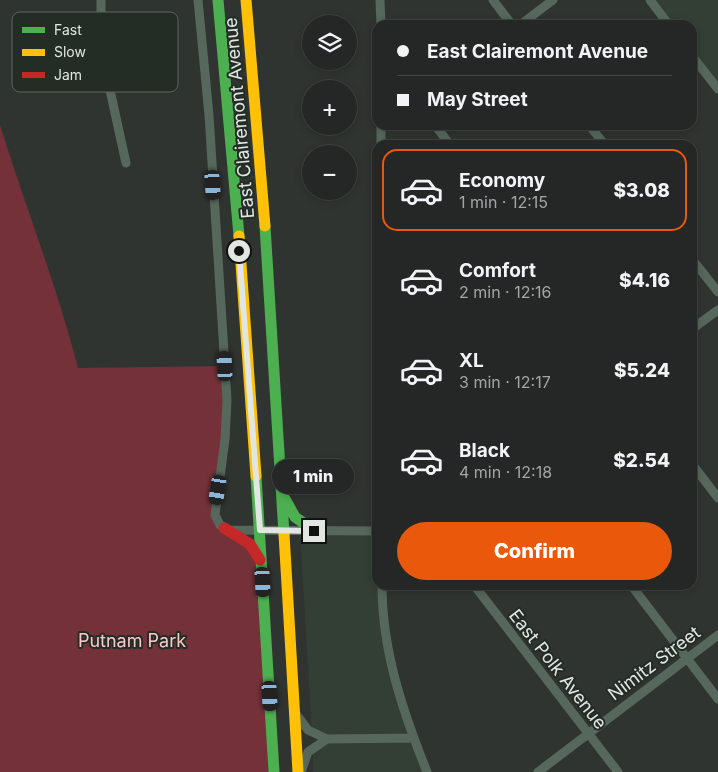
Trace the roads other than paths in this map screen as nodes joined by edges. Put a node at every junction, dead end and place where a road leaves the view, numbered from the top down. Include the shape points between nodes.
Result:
1 (198, 0) edge
2 (218, 0) edge
3 (246, 0) edge
4 (380, 0) edge
5 (493, 0) edge
6 (553, 0) edge
7 (650, 0) edge
8 (381, 20) edge
9 (508, 20) edge
10 (527, 20) edge
11 (665, 20) edge
12 (697, 62) edge
13 (718, 89) edge
14 (110, 92) edge
15 (593, 130) edge
16 (601, 140) edge
17 (126, 163) dead end
18 (697, 265) edge
19 (718, 292) edge
20 (718, 310) edge
21 (697, 325) edge
22 (697, 471) edge
23 (282, 495) junction
24 (718, 498) edge
25 (224, 528) junction
26 (260, 530) junction
27 (284, 531) junction
28 (314, 531) junction
29 (372, 531) edge
30 (262, 563) junction
31 (382, 590) edge
32 (478, 590) edge
33 (635, 590) edge
34 (718, 635) edge
35 (687, 658) junction
36 (718, 699) edge
37 (296, 714) junction
38 (588, 734) junction
39 (413, 738) junction
40 (327, 739) junction
41 (274, 772) edge
42 (299, 772) edge
43 (427, 772) edge
44 (538, 772) edge
45 (618, 772) edge

1 - 25 street via 209,115 227,400 215,510 217,521
2 - 26 main road, East Clairemont Avenue
3 - 23 main road, East Clairemont Avenue via 262,176
4 - 8 street
5 - 9 street
6 - 10 street
7 - 11 street
12 - 13 street
14 - 17 street
15 - 16 street
18 - 19 street
20 - 21 street
22 - 24 street
23 - 27 main road, East Clairemont Avenue
23 - 28 main road via 295,517
25 - 26 street
25 - 30 main road via 250,544
26 - 27 street
26 - 30 main road, East Clairemont Avenue
27 - 28 street
27 - 37 main road, East Clairemont Avenue
28 - 29 street
30 - 41 main road, East Clairemont Avenue
31 - 39 street via 388,652
32 - 38 street, East Polk Avenue
33 - 35 street
34 - 35 street, Nimitz Street
35 - 36 street
35 - 38 street, Nimitz Street
37 - 40 street via 308,730
37 - 42 main road, East Clairemont Avenue
38 - 44 street, Nimitz Street
38 - 45 street, East Polk Avenue
39 - 40 street
39 - 43 street
40 - 42 street via 308,752

